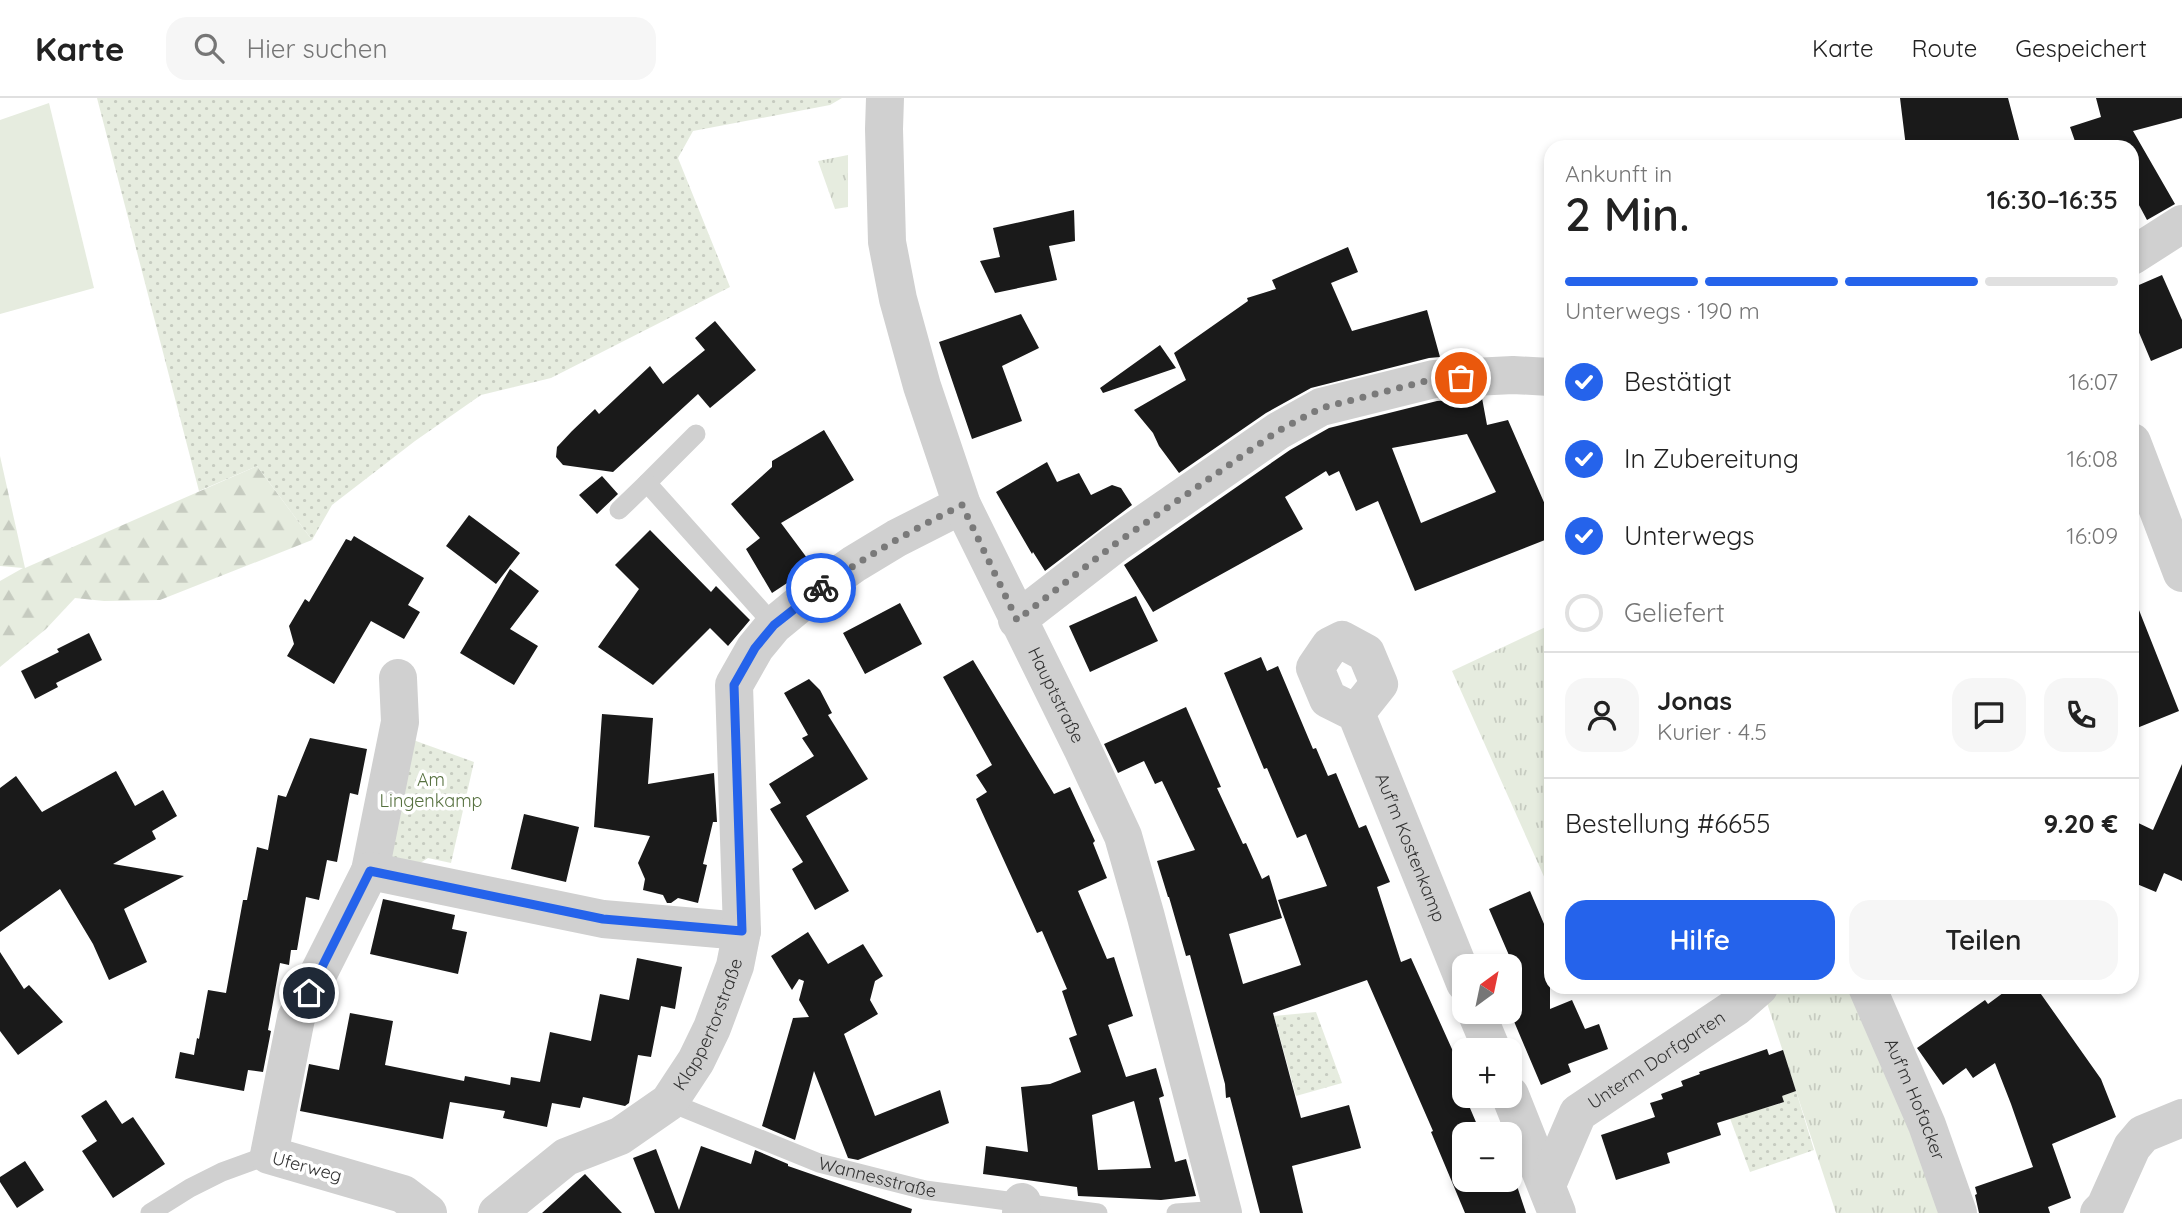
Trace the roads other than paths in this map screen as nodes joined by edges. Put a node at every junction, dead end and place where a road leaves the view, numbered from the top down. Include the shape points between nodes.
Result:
1 (885, 98) edge
2 (2182, 224) edge
3 (2139, 252) edge
4 (1544, 377) edge
5 (696, 433) dead end
6 (2139, 460) edge
7 (647, 483) junction
8 (962, 505) junction
9 (618, 510) dead end
10 (2182, 573) edge
11 (1017, 620) junction
12 (774, 625) junction
13 (398, 677) dead end
14 (1356, 713) dead end
15 (370, 871) junction
16 (742, 931) junction
17 (1453, 954) edge
18 (1741, 994) edge
19 (1870, 994) edge
20 (669, 1102) junction
21 (1522, 1105) edge
22 (1516, 1108) edge
23 (1578, 1114) junction
24 (2182, 1118) edge
25 (269, 1155) junction
26 (1552, 1199) edge
27 (1022, 1208) edge
28 (1223, 1211) edge
29 (150, 1213) edge
30 (428, 1213) edge
31 (497, 1213) edge
32 (1098, 1213) edge
33 (1176, 1213) edge
34 (1958, 1213) edge
35 (2099, 1213) edge

1 - 8 street, Hauptstraße via 887,242 895,285 922,386
2 - 3 street
4 - 11 street via 1434,379 1321,408 1278,431 1115,544
5 - 7 lane
6 - 10 street
7 - 9 lane
7 - 12 lane
8 - 11 street, Hauptstraße
8 - 12 street, Klappertorstraße via 854,564
11 - 28 street, Hauptstraße via 1123,836
12 - 16 street, Klappertorstraße via 734,685
13 - 15 street via 400,722
14 - 17 street, Auf'm Kostenkamp
15 - 16 street via 603,919
15 - 25 street via 296,1018
16 - 20 street, Klappertorstraße via 735,966 712,1028
18 - 23 street, Unterm Dorfgarten
19 - 34 street, Auf'm Hofacker via 1927,1125
20 - 27 lane, Wannesstraße via 819,1163
20 - 31 street, Klappertorstraße via 620,1136 566,1157
21 - 23 street, Unterm Dorfgarten
22 - 26 street
23 - 26 street, Unterm Dorfgarten
24 - 35 street via 2143,1134
25 - 29 lane, Uferweg via 222,1172
25 - 30 street, Uferweg via 403,1194
27 - 32 lane, Wannesstraße
28 - 33 lane

